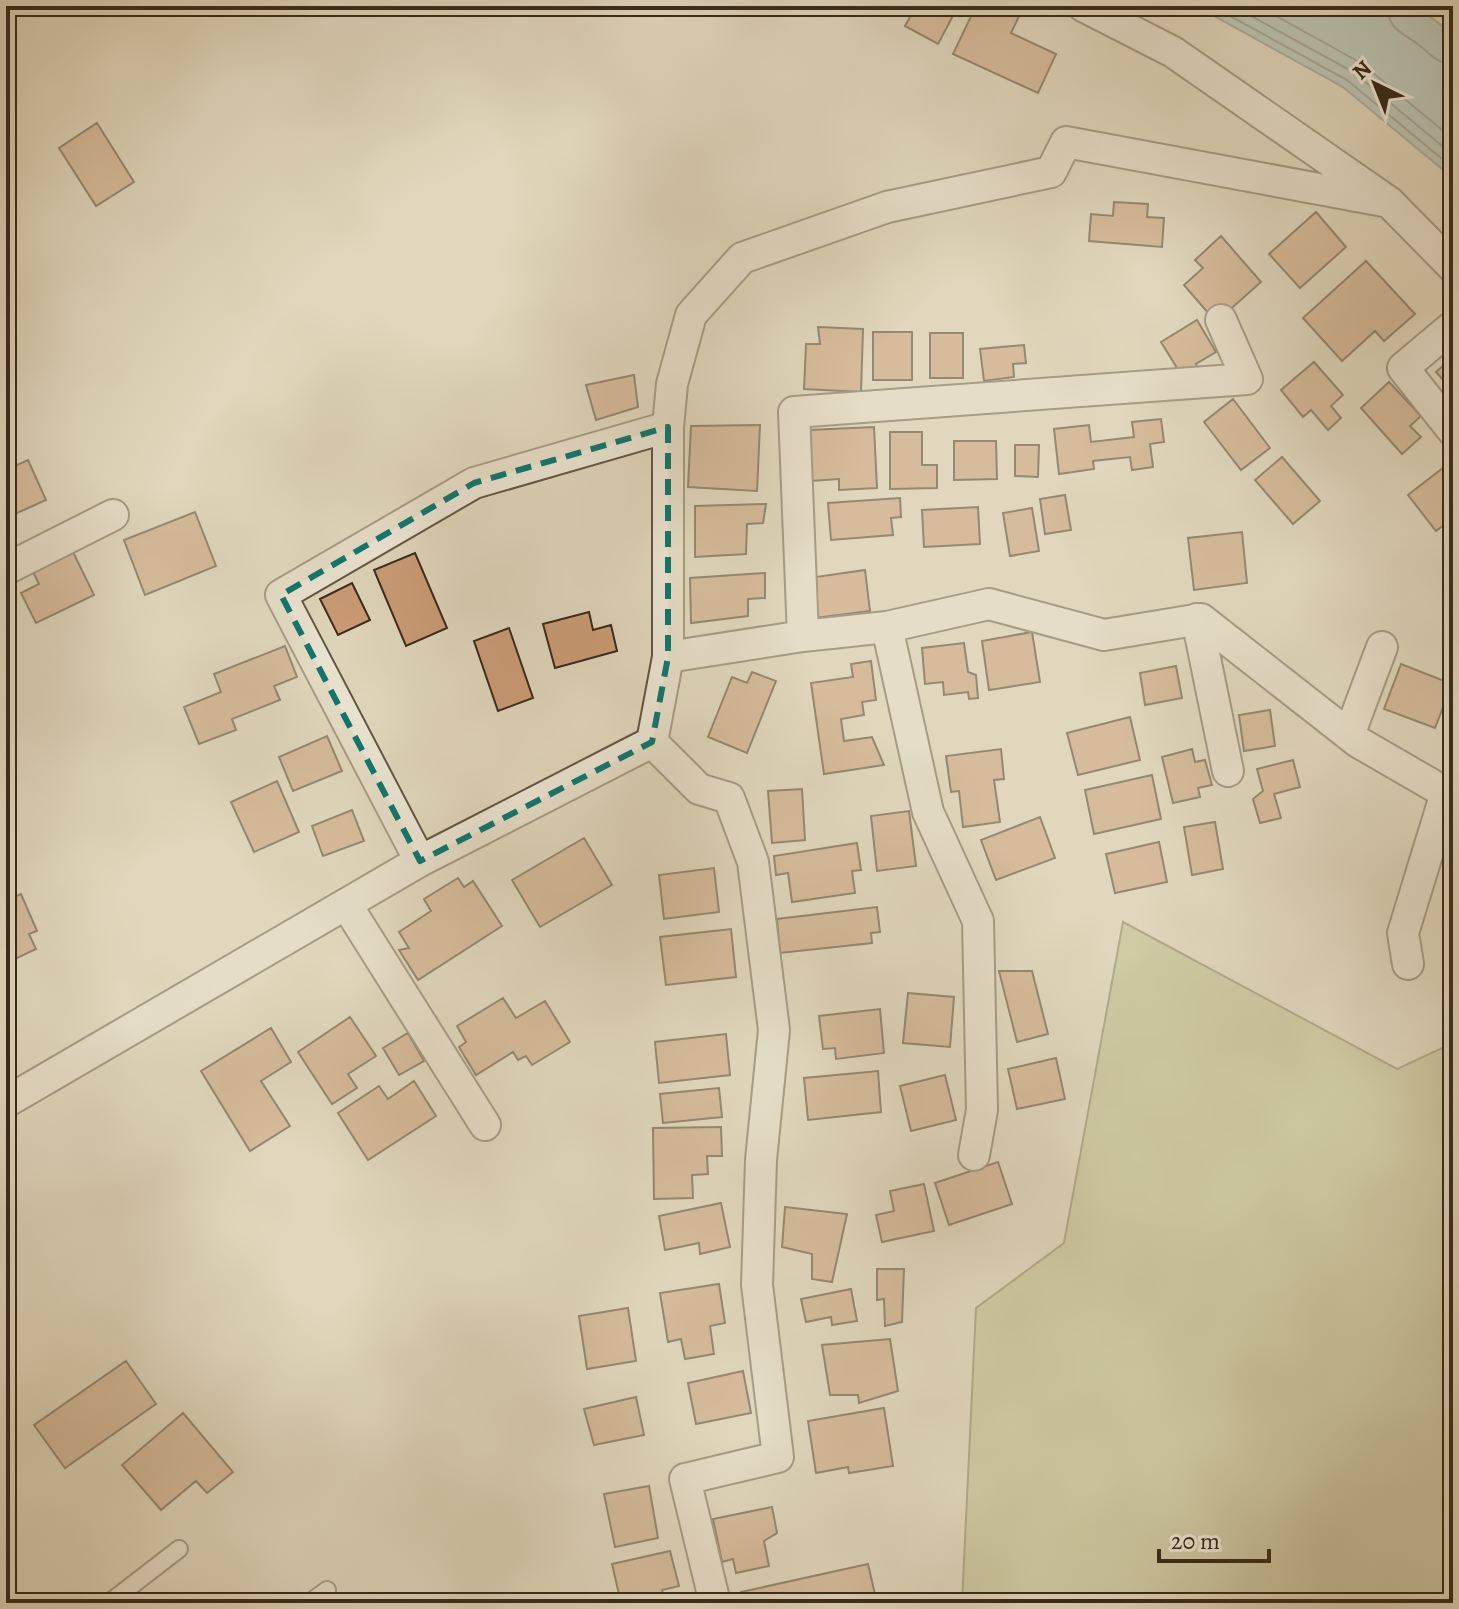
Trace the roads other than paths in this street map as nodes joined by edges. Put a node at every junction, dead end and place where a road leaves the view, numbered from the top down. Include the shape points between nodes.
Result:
1 (1083, 6) edge
2 (1389, 202) junction
3 (1453, 267) edge
4 (1221, 320) dead end
5 (1453, 327) edge
6 (668, 427) junction
7 (1453, 431) edge
8 (113, 515) dead end
9 (6, 569) edge
10 (1197, 619) junction
11 (887, 627) junction
12 (803, 636) junction
13 (1382, 647) dead end
14 (668, 657) junction
15 (1349, 735) junction
16 (652, 742) junction
17 (1228, 771) dead end
18 (1450, 795) edge
19 (420, 861) junction
20 (346, 904) junction
21 (1408, 964) dead end
22 (6, 1102) edge
23 (485, 1125) dead end
24 (974, 1155) dead end
25 (179, 1549) dead end
26 (327, 1590) dead end
27 (109, 1603) edge
28 (309, 1603) edge
29 (715, 1603) edge

1 - 2 street via 1173,52
2 - 3 street
2 - 6 street via 1066,142 1051,172 887,207 742,258 691,315 672,384
4 - 12 street via 1247,379 794,412
5 - 7 street via 1403,368
6 - 14 street
6 - 19 street via 474,483 281,595
8 - 9 street
10 - 11 street via 1104,635 989,604
10 - 15 street
10 - 17 street
11 - 12 street
11 - 24 street via 928,812 978,921 982,1110
12 - 14 street
13 - 15 street
14 - 16 street
15 - 18 street
16 - 19 street
16 - 29 street via 699,789 729,798 753,862 774,1030 761,1160 757,1285 778,1457 685,1479
18 - 21 street via 1403,933
19 - 20 street
20 - 22 street
20 - 23 street
25 - 27 lane
26 - 28 lane

